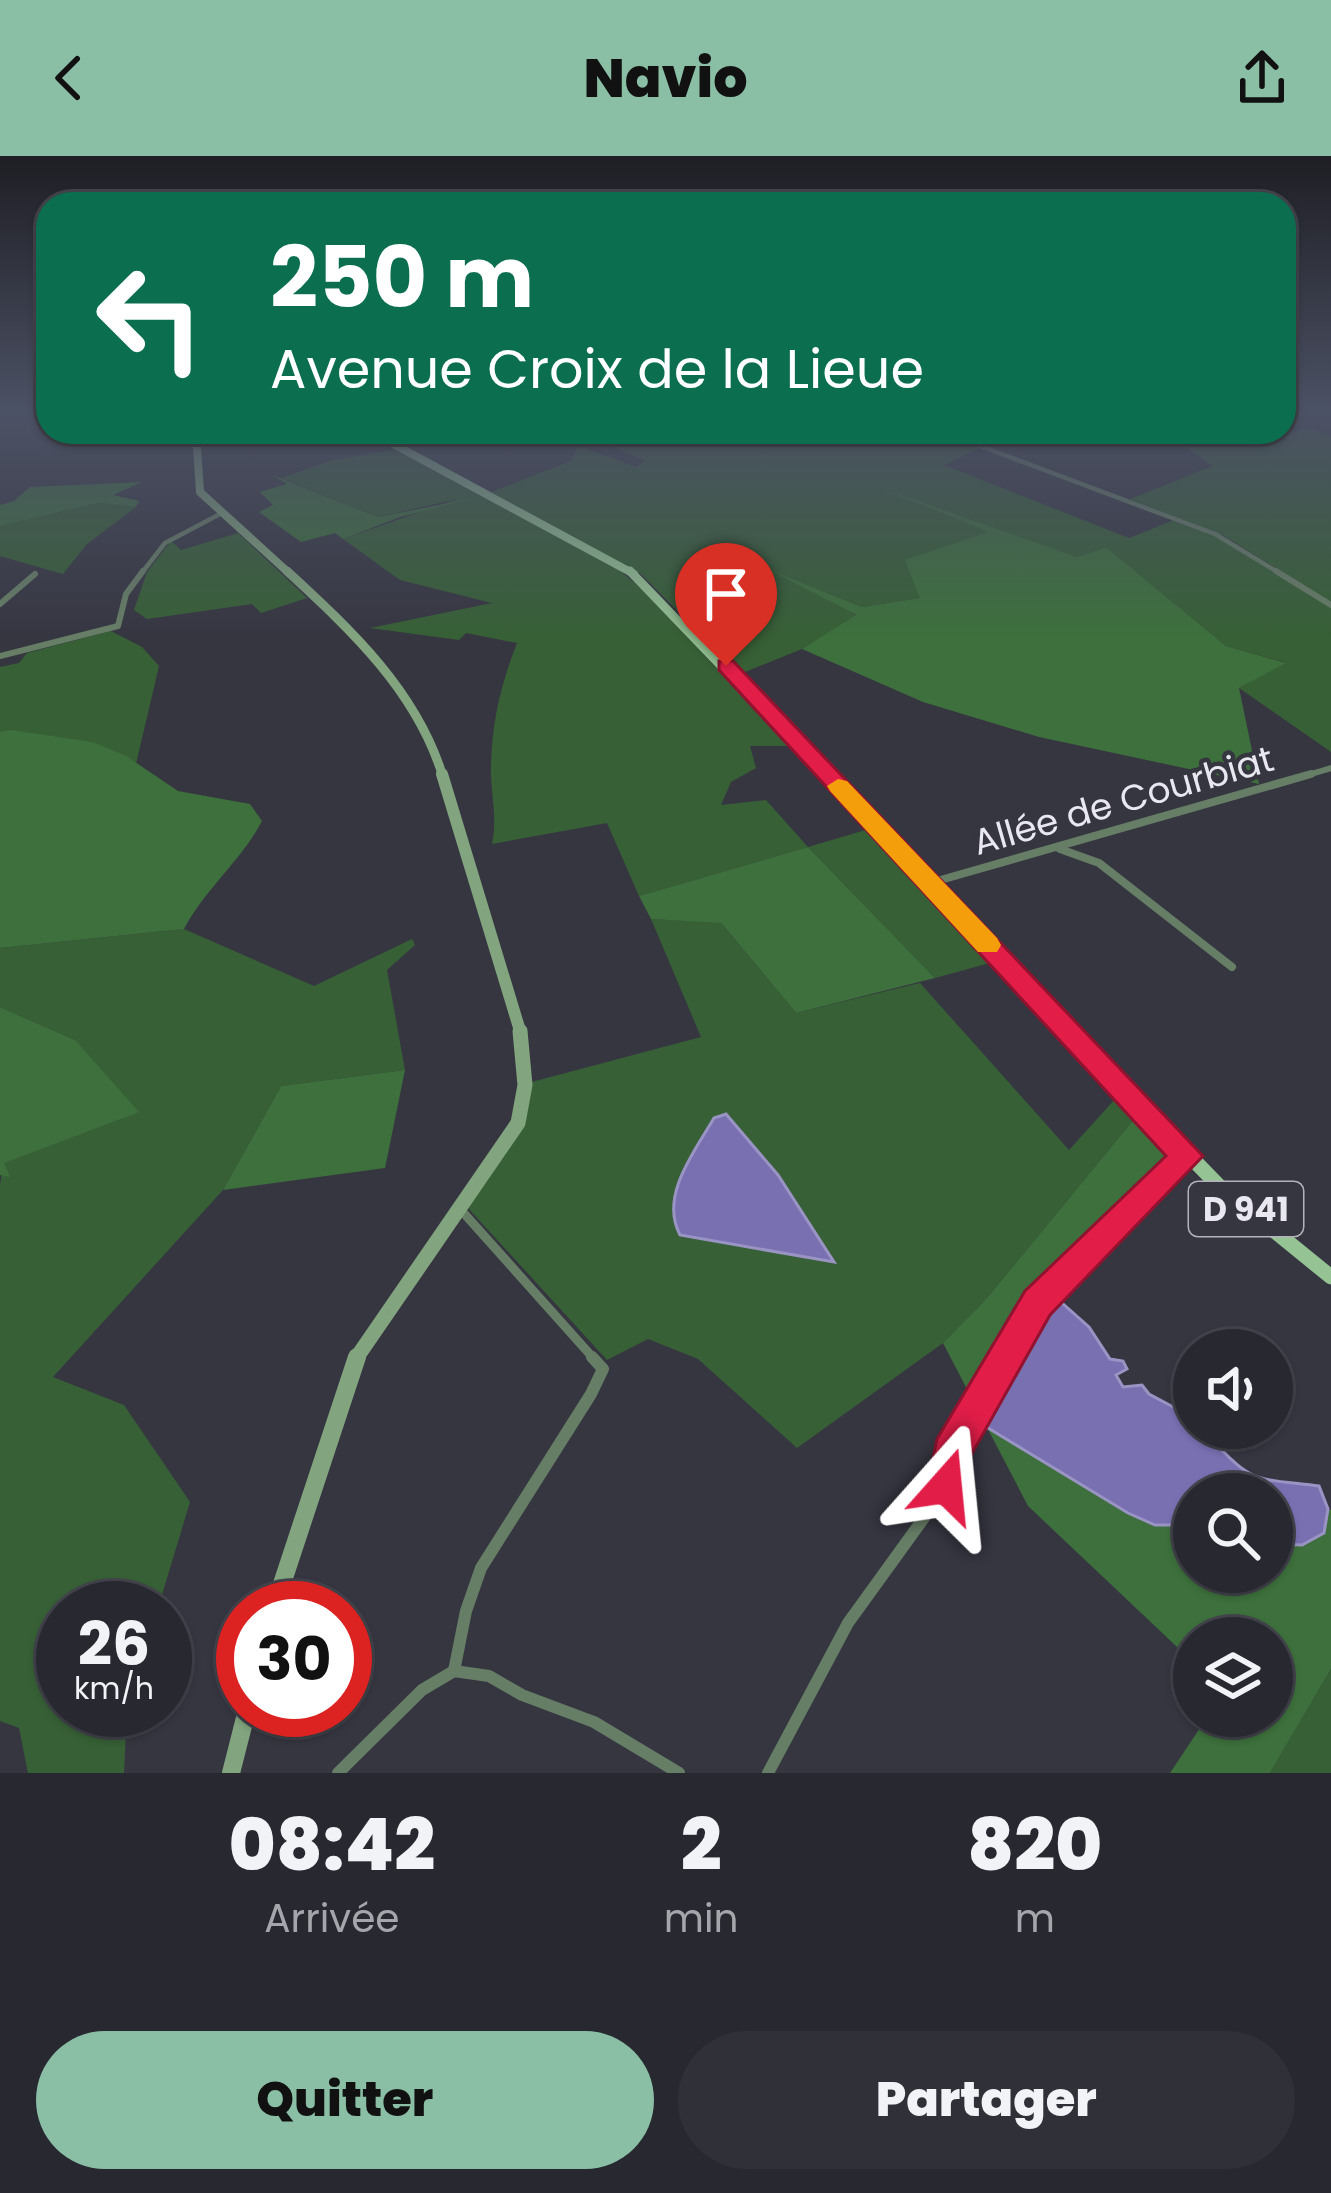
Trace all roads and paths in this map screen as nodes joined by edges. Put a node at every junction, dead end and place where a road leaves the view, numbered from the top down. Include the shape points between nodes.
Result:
1 (199, 488) edge
2 (478, 488) edge
3 (1094, 488) edge
4 (222, 513) junction
5 (34, 574) dead end
6 (0, 604) edge
7 (1331, 605) edge
8 (0, 656) edge
9 (1331, 768) edge
10 (1059, 848) junction
11 (930, 883) junction
12 (1232, 967) dead end
13 (1187, 1156) junction
14 (460, 1209) junction
15 (1331, 1276) edge
16 (283, 1581) edge
17 (454, 1671) junction
18 (240, 1737) edge
19 (230, 1773) edge
20 (338, 1773) edge
21 (679, 1773) edge
22 (768, 1773) edge

1 - 4 street
2 - 11 main road, D 941 via 645,582
3 - 7 street via 1215,534
4 - 8 street via 165,543 127,594 118,626
4 - 14 street via 365,644 436,753 524,1046 518,1124
5 - 6 street
9 - 10 street, Allée de Courbiat
10 - 11 street, Allée de Courbiat
10 - 12 street via 1099,863
11 - 13 main road, D 941
13 - 15 main road, D 941
13 - 22 street via 1037,1303 951,1452 946,1486 848,1623
14 - 16 street via 352,1366
14 - 17 street via 603,1369 486,1557 464,1610
17 - 20 street via 422,1690
17 - 21 street via 489,1676 594,1722
18 - 19 street

